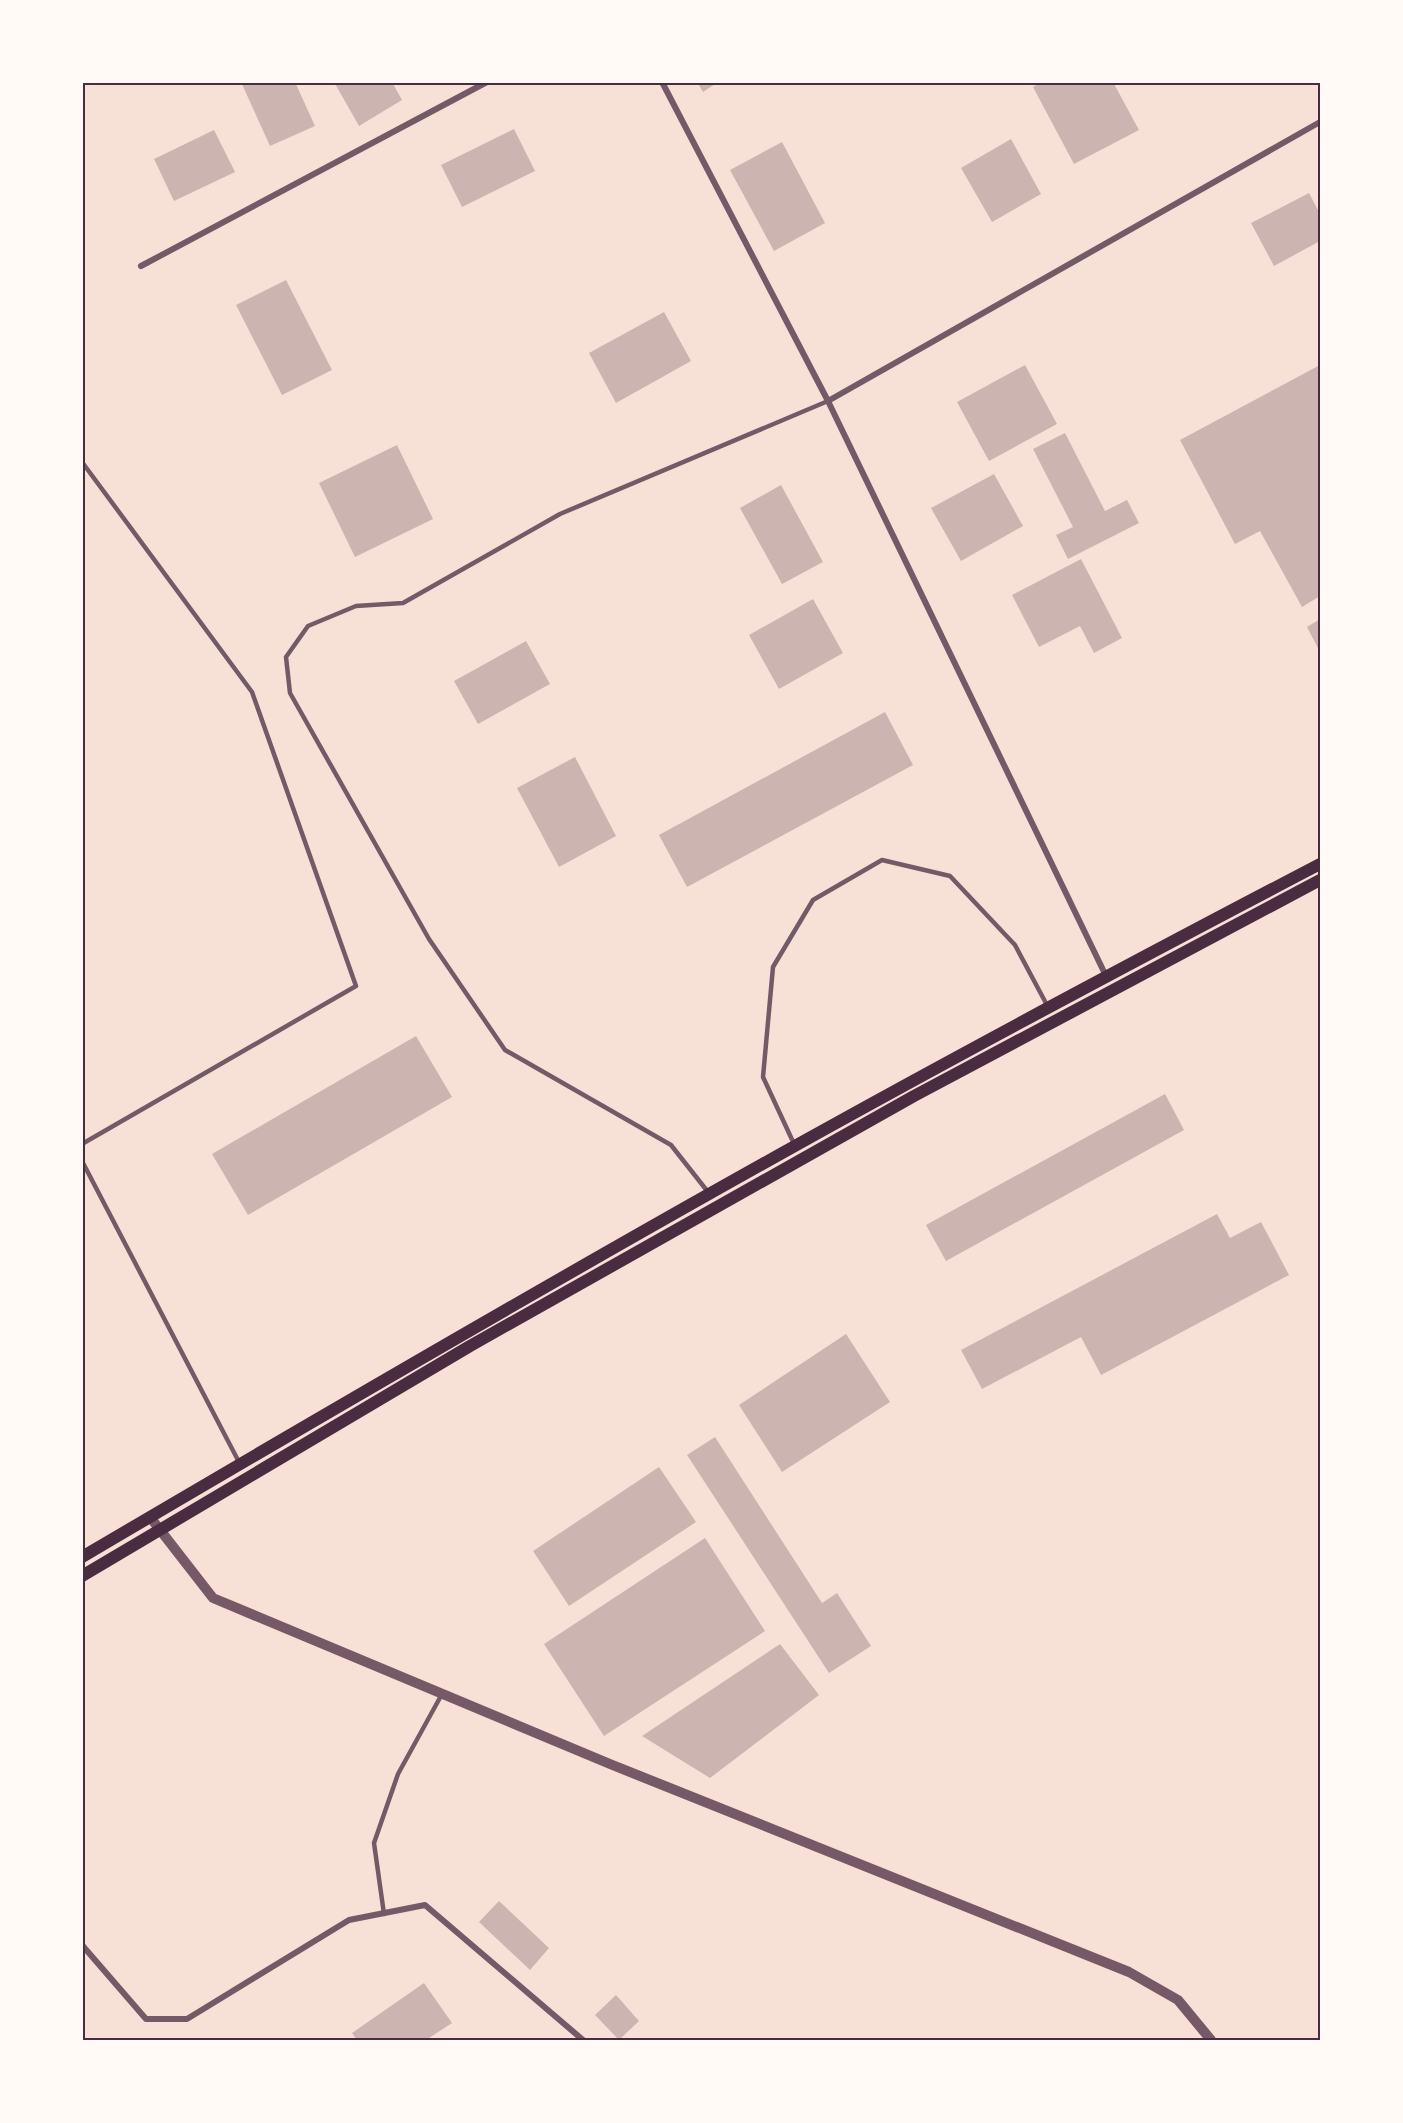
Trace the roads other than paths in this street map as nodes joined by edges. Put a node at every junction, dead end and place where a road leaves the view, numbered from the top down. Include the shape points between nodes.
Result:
1 (487, 82) edge
2 (662, 82) edge
3 (1320, 122) edge
4 (141, 266) dead end
5 (828, 401) junction
6 (82, 462) edge
7 (1320, 864) edge
8 (1320, 880) edge
9 (1106, 976) junction
10 (1112, 990) junction
11 (1048, 1007) junction
12 (82, 1144) edge
13 (795, 1146) junction
14 (82, 1161) edge
15 (710, 1194) junction
16 (240, 1464) junction
17 (150, 1517) junction
18 (160, 1530) junction
19 (82, 1557) edge
20 (82, 1576) edge
21 (442, 1694) junction
22 (384, 1914) junction
23 (82, 1945) edge
24 (583, 2040) edge
25 (1211, 2040) edge

1 - 4 street
2 - 5 street
3 - 5 street
5 - 9 street
5 - 15 lane via 560,514 404,603 356,606 308,626 286,657 290,693 429,939 505,1050 671,1145
6 - 12 lane via 252,692 356,986
7 - 9 main road
8 - 10 main road
9 - 10 lane
9 - 11 main road
10 - 18 main road via 914,1096 481,1340
11 - 13 main road
11 - 13 lane via 1015,945 950,876 882,860 813,900 773,967 763,1077
13 - 15 main road
14 - 16 lane
15 - 16 main road
16 - 17 main road
17 - 18 street
17 - 19 main road
18 - 20 main road
18 - 21 street via 213,1598
21 - 22 lane via 398,1774 374,1843
21 - 25 street via 1129,1972 1178,2000
22 - 23 street via 348,1920 187,2019 146,2019
22 - 24 street via 425,1905

